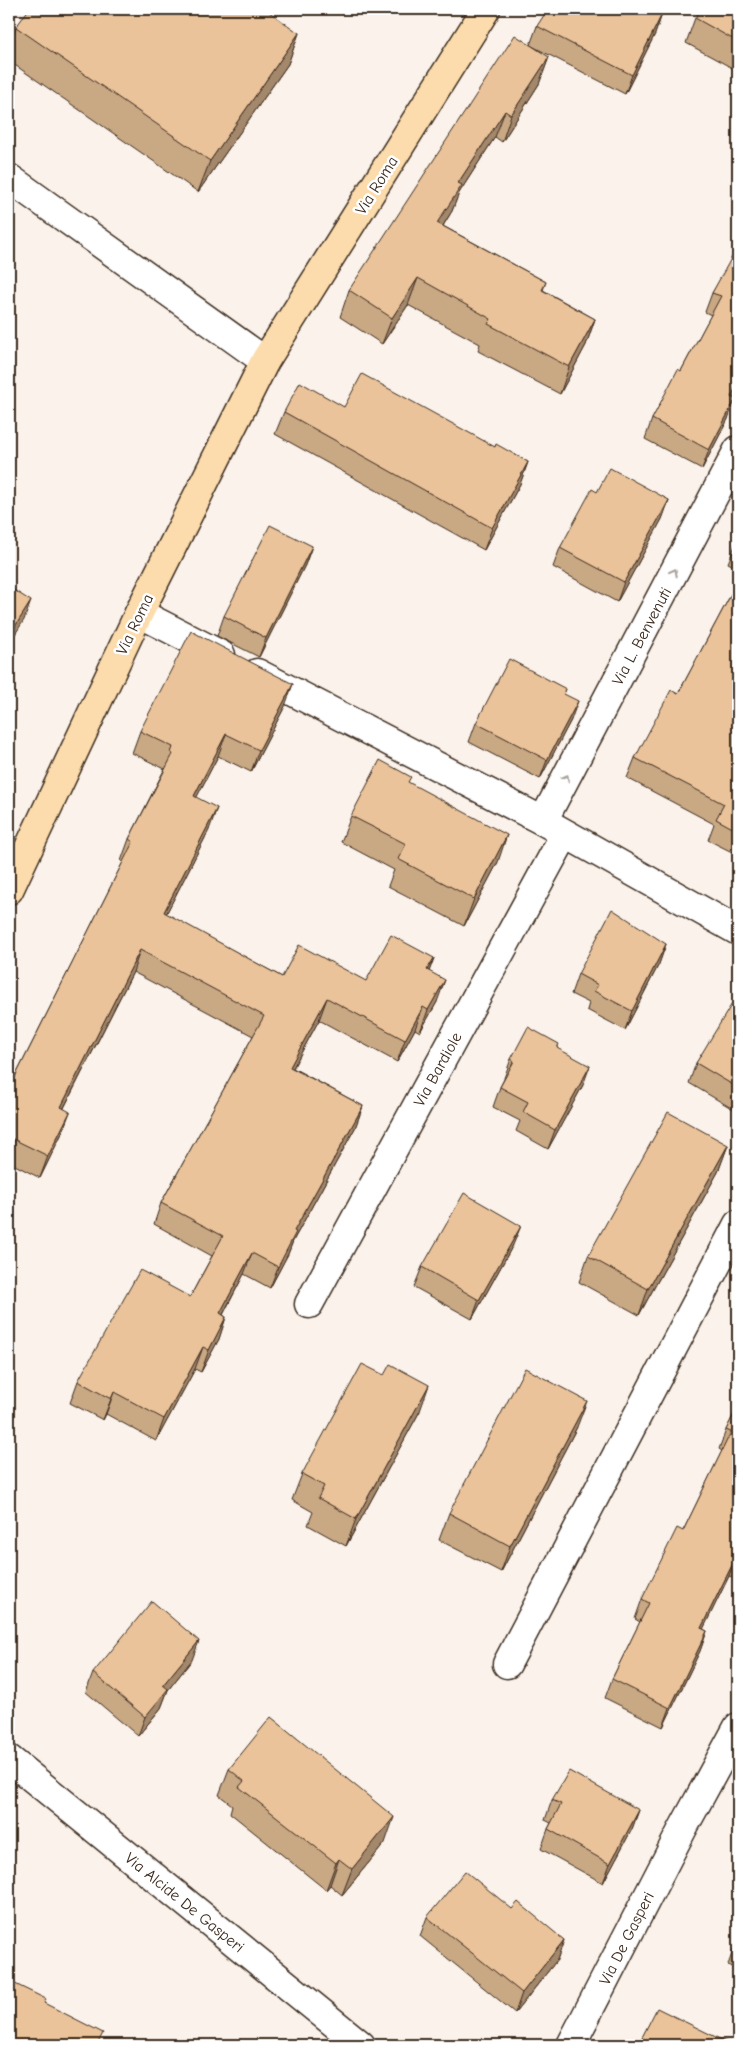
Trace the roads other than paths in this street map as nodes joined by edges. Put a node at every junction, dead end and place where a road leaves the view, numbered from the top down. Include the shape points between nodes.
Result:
1 (486, 9) edge
2 (9, 178) edge
3 (266, 361) junction
4 (738, 450) edge
5 (139, 613) junction
6 (554, 827) junction
7 (9, 890) edge
8 (738, 931) edge
9 (738, 1224) edge
10 (309, 1304) dead end
11 (507, 1664) dead end
12 (738, 1727) edge
13 (9, 1759) edge
14 (361, 2045) edge
15 (571, 2045) edge

1 - 3 main road, Via Roma
2 - 3 street
3 - 5 main road, Via Roma
6 -> 4 street, Via L. Benvenuti
5 - 6 street
5 - 7 main road, Via Roma
6 - 8 street
6 - 10 street, Via Bardiole
9 - 11 street
12 - 15 street, Via De Gasperi
13 - 14 street, Via Alcide De Gasperi

